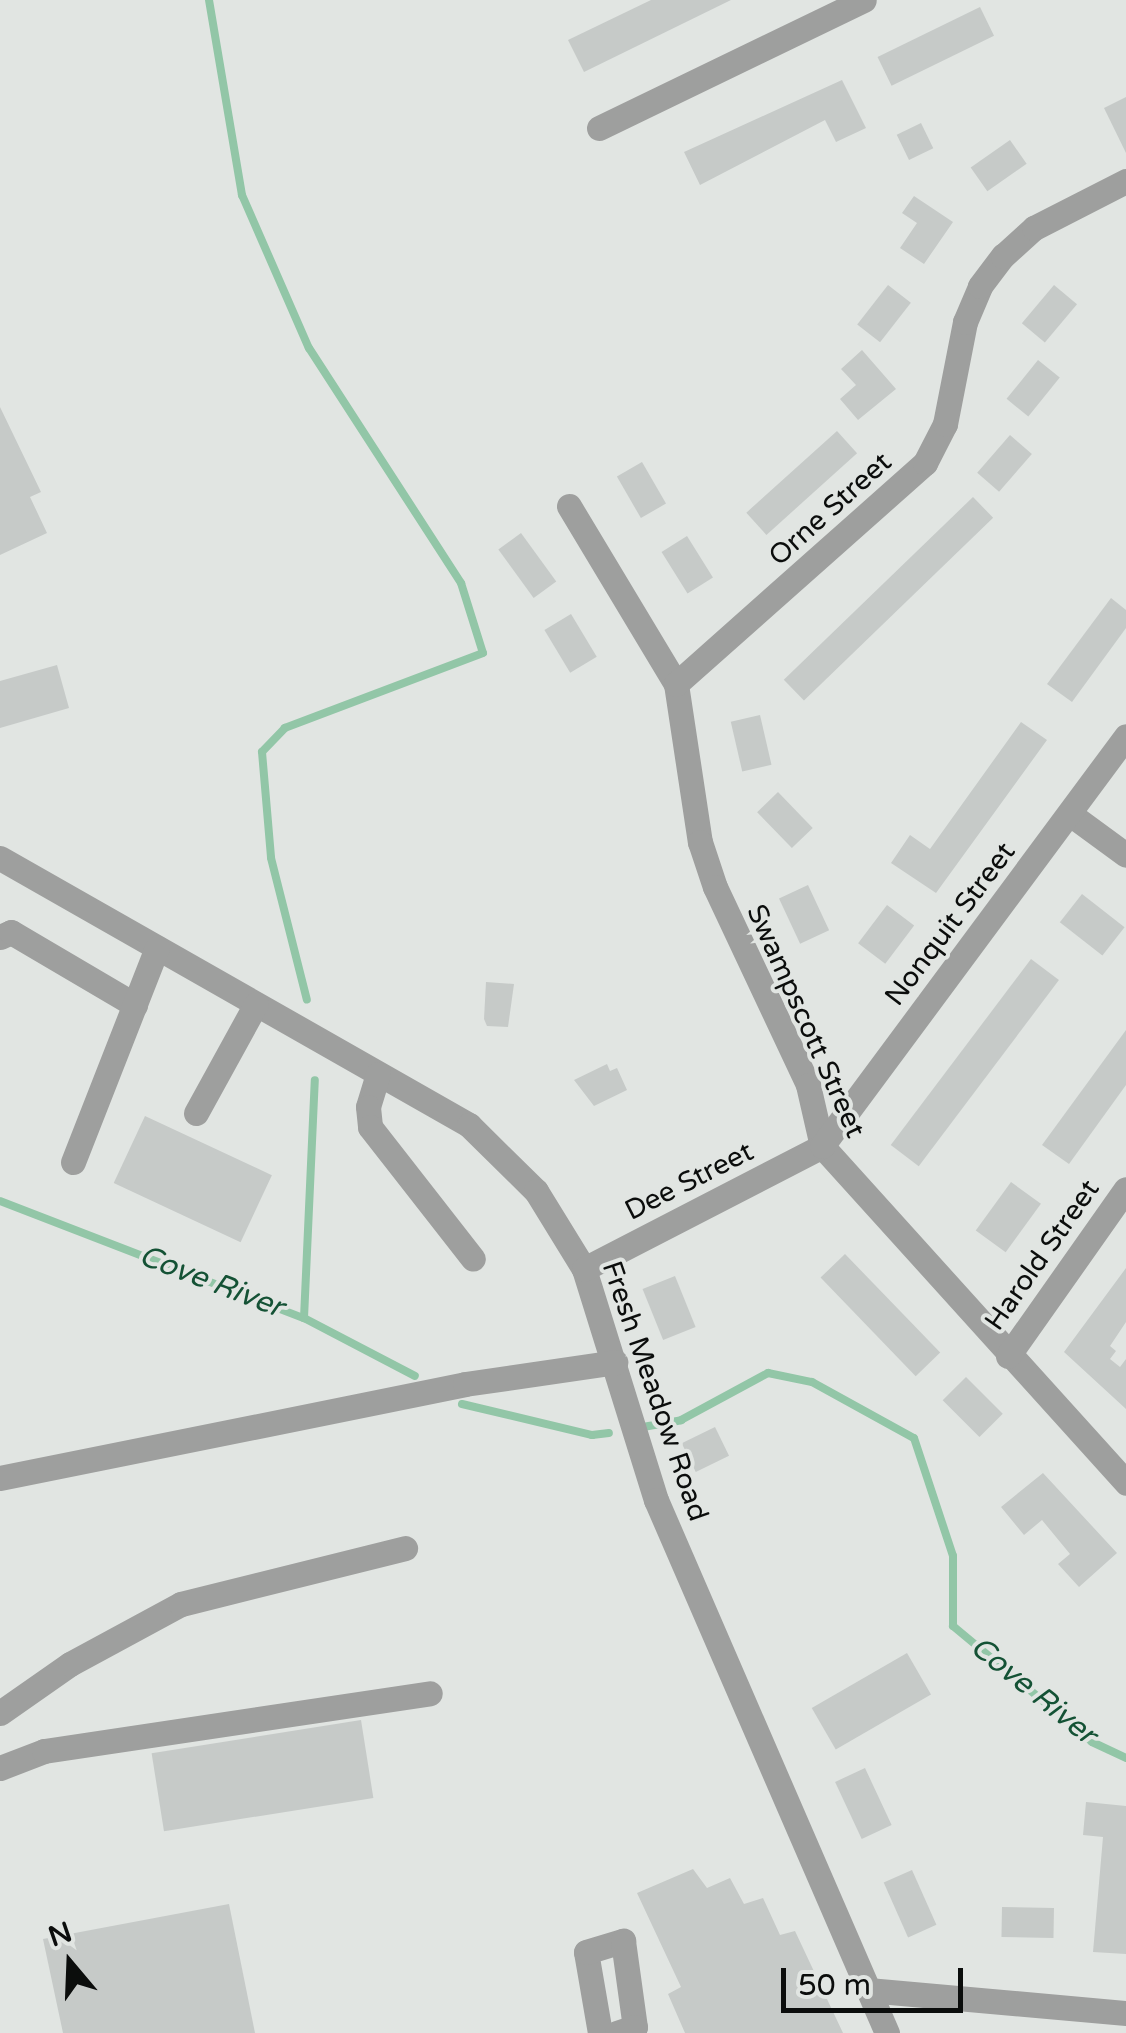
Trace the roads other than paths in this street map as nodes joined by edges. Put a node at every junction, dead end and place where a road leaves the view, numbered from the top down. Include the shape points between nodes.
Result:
1 (864, 0) edge
2 (599, 128) dead end
3 (1126, 181) edge
4 (569, 506) dead end
5 (676, 684) junction
6 (1126, 736) edge
7 (1070, 814) junction
8 (1126, 854) edge
9 (0, 858) edge
10 (0, 937) edge
11 (157, 948) junction
12 (256, 1004) junction
13 (135, 1005) junction
14 (378, 1074) junction
15 (196, 1113) dead end
16 (822, 1146) junction
17 (73, 1162) dead end
18 (1126, 1189) edge
19 (472, 1258) dead end
20 (584, 1269) junction
21 (1008, 1356) junction
22 (615, 1362) junction
23 (0, 1478) edge
24 (1126, 1483) edge
25 (405, 1548) dead end
26 (430, 1692) dead end
27 (0, 1713) edge
28 (0, 1768) edge
29 (868, 1990) junction
30 (1126, 2013) edge
31 (600, 2033) edge
32 (617, 2033) edge
33 (887, 2033) edge

1 - 2 street
3 - 5 street, Orne Street via 1034,228 1003,256 964,322 945,424 924,463
4 - 5 street, Swampscott Street
5 - 16 street, Swampscott Street via 700,842 808,1086
6 - 7 street, Nonquit Street
7 - 8 street
7 - 16 street, Nonquit Street
9 - 11 street, Fresh Meadow Road
10 - 13 street via 10,932
11 - 12 street, Fresh Meadow Road
11 - 13 street
12 - 14 street, Fresh Meadow Road
12 - 15 street
13 - 17 street
14 - 19 street via 370,1127
14 - 20 street, Fresh Meadow Road via 469,1125 536,1190
16 - 20 street, Dee Street
16 - 21 street, Swampscott Street
18 - 21 street, Harold Street
20 - 22 street, Fresh Meadow Road
21 - 24 street, Swampscott Street
22 - 23 street via 465,1384
22 - 29 street, Fresh Meadow Road via 656,1500
25 - 27 street via 180,1604 70,1664
26 - 28 street via 44,1750
29 - 30 street
29 - 33 street, Fresh Meadow Road
31 - 32 street via 586,1952 622,1941 635,2028

